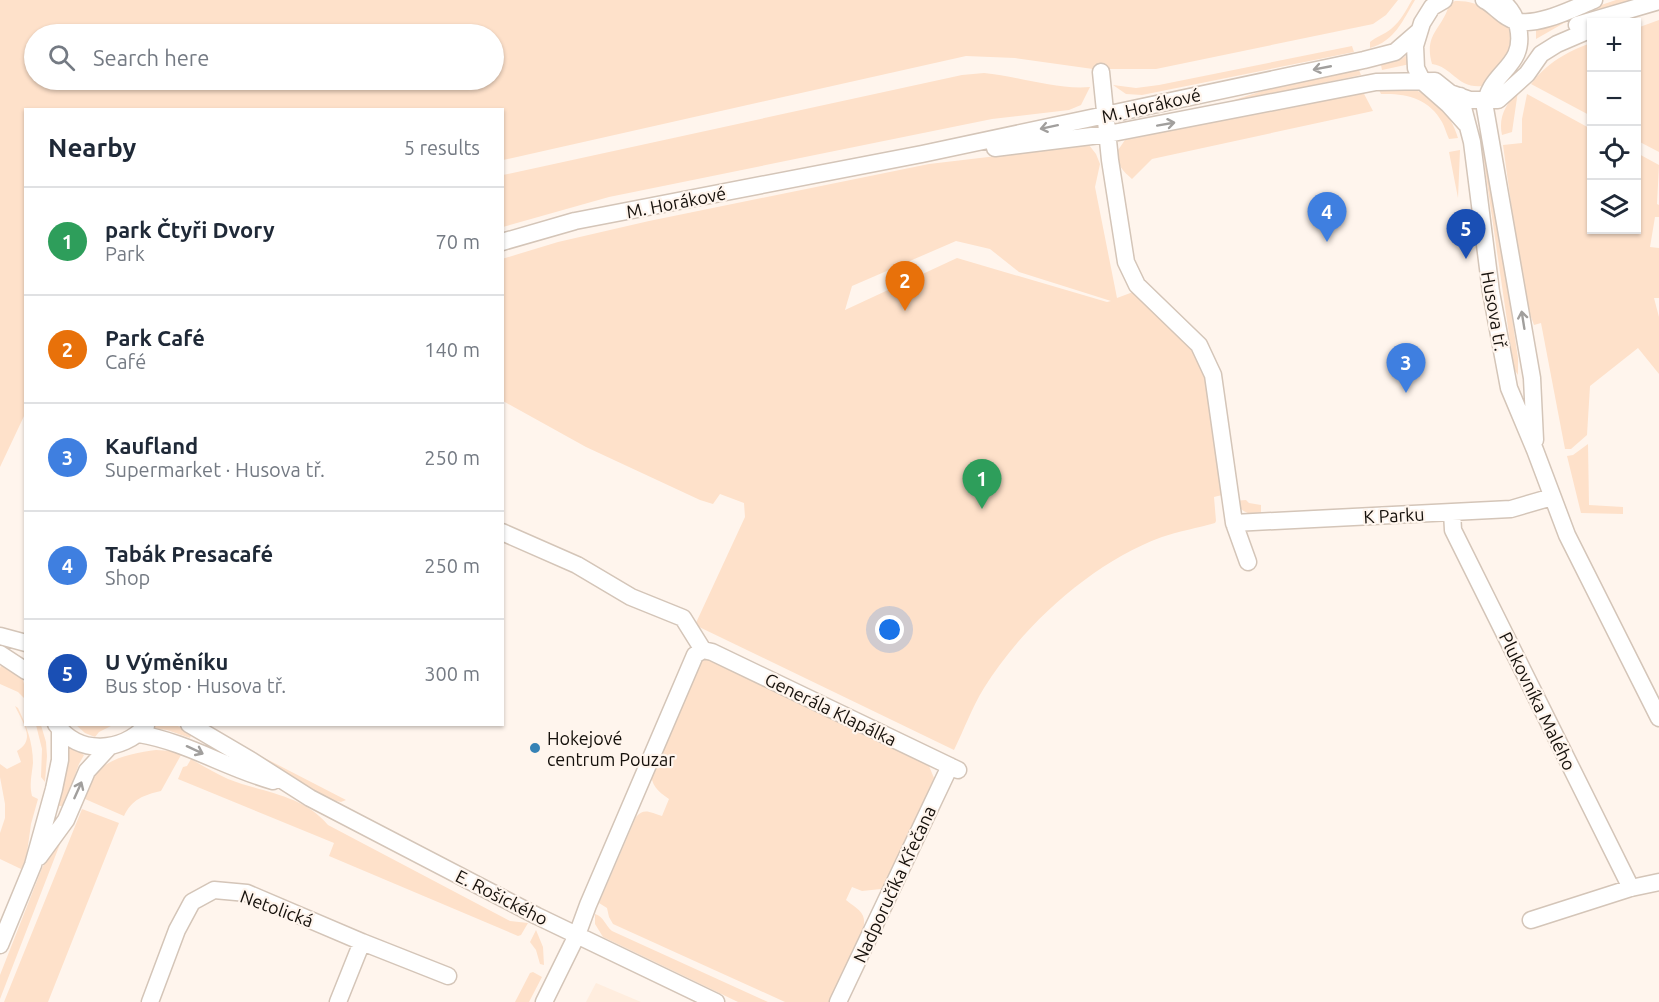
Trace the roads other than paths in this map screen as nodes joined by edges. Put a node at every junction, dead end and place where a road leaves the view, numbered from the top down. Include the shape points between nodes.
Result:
1 (1484, 0) edge
2 (1576, 0) edge
3 (1594, 0) edge
4 (1436, 1) edge
5 (1656, 2) edge
6 (1514, 10) edge
7 (1617, 18) edge
8 (1587, 31) edge
9 (1419, 32) junction
10 (1527, 52) junction
11 (1379, 57) junction
12 (1101, 72) dead end
13 (1426, 77) junction
14 (1494, 95) junction
15 (1460, 96) junction
16 (1106, 116) junction
17 (1468, 126) junction
18 (1108, 134) junction
19 (922, 154) junction
20 (504, 241) edge
21 (1535, 450) junction
22 (1552, 497) junction
23 (1452, 512) junction
24 (1234, 523) junction
25 (504, 533) edge
26 (1248, 562) dead end
27 (0, 636) edge
28 (24, 643) edge
29 (703, 650) junction
30 (0, 654) edge
31 (24, 670) edge
32 (1659, 718) edge
33 (192, 726) edge
34 (58, 727) edge
35 (143, 729) edge
36 (109, 747) junction
37 (954, 768) joint
38 (291, 787) junction
39 (33, 865) junction
40 (1659, 882) edge
41 (1631, 888) junction
42 (1531, 920) dead end
43 (577, 935) junction
44 (362, 942) junction
45 (0, 945) edge
46 (448, 976) dead end
47 (150, 1002) edge
48 (338, 1002) edge
49 (544, 1002) edge
50 (716, 1002) edge
51 (838, 1002) edge

1 - 6 street via 1504,15
2 - 6 street via 1553,7
3 - 6 street via 1548,18
4 - 9 street
4 - 11 street via 1421,7 1405,34
4 - 13 street via 1442,8 1426,38
5 - 7 street
5 - 10 street via 1563,29
6 - 10 street via 1528,36
6 - 14 street via 1519,34 1517,53 1495,80
8 - 14 street via 1541,54 1527,74
9 - 11 street via 1395,52
9 - 13 street via 1414,58
10 - 14 street
11 -> 16 street, M. Horákové
12 - 16 street
13 - 14 street via 1438,72 1464,90
13 - 15 street
13 - 17 street
18 -> 13 street, M. Horákové via 1372,83 1393,74
14 - 15 street via 1470,100
21 -> 14 street, Husova tř. via 1532,378 1492,136
15 - 17 street, Husova tř.
16 - 18 street
16 -> 19 street, M. Horákové
17 - 21 street, Husova tř. via 1509,388
18 - 19 street, M. Horákové
18 - 24 street via 1126,262 1137,285 1199,345 1214,375
19 - 20 street, M. Horákové via 575,221
21 - 22 street, Husova tř.
22 - 23 street, K Parku via 1512,509
22 - 32 street, Husova tř. via 1567,535
23 - 24 street, K Parku
23 - 41 street, Plukovníka Malého via 1453,530
24 - 26 street
25 - 29 street via 577,565 631,597 682,618
27 - 28 street
29 - 37 street, Generála Klapálka
29 - 43 street via 695,655
30 - 31 street
33 - 38 street, E. Rošického
34 - 36 street via 74,741 91,747
34 - 39 street via 60,760
35 - 36 street via 125,743
35 -> 38 street, E. Rošického via 225,765
39 -> 36 street via 66,820 87,771
37 - 51 street, Nadporučíka Křečana
38 - 43 street, E. Rošického
39 - 45 street
40 - 41 street
41 - 42 street
43 - 49 street
43 - 50 street, E. Rošického
44 - 46 street, Netolická
44 - 47 street, Netolická via 247,894 214,890 192,902
44 - 48 street

